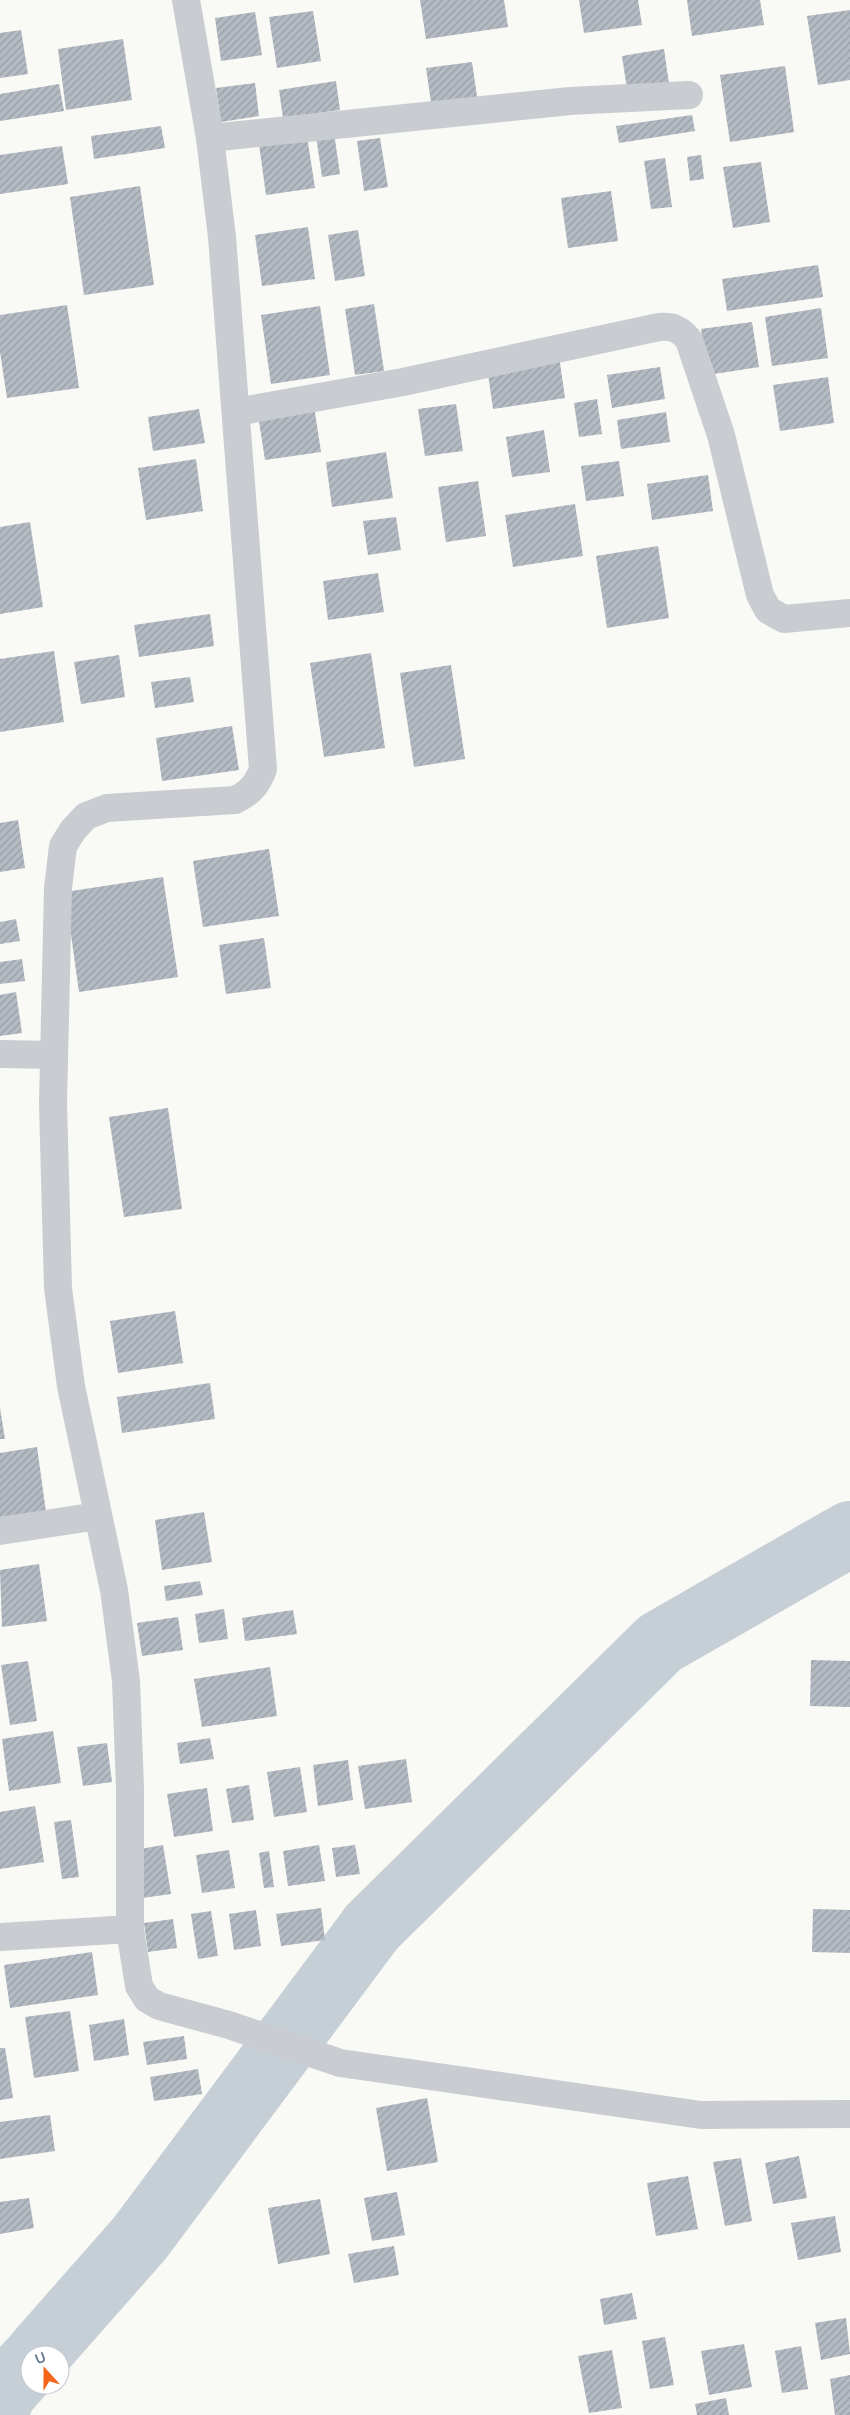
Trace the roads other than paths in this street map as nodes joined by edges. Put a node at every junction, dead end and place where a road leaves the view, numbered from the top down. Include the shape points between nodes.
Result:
1 (186, 0) edge
2 (689, 95) dead end
3 (210, 138) junction
4 (236, 412) junction
5 (850, 613) edge
6 (0, 1054) edge
7 (54, 1054) junction
8 (98, 1516) junction
9 (0, 1531) edge
10 (130, 1929) junction
11 (0, 1937) edge
12 (850, 2114) edge

1 - 3 street
2 - 3 street via 560,102
3 - 4 street via 222,237
4 - 5 street via 403,382 672,326 689,340 721,434 760,595 768,610 784,619
4 - 7 street via 263,769 248,794 234,800 107,808 86,816 72,830 63,846 58,888
6 - 7 street
7 - 8 street via 58,1288 71,1386
8 - 9 street
8 - 10 street via 114,1590 126,1681
10 - 11 street
10 - 12 street via 139,1986 146,1999 159,2006 229,2025 340,2063 702,2115

